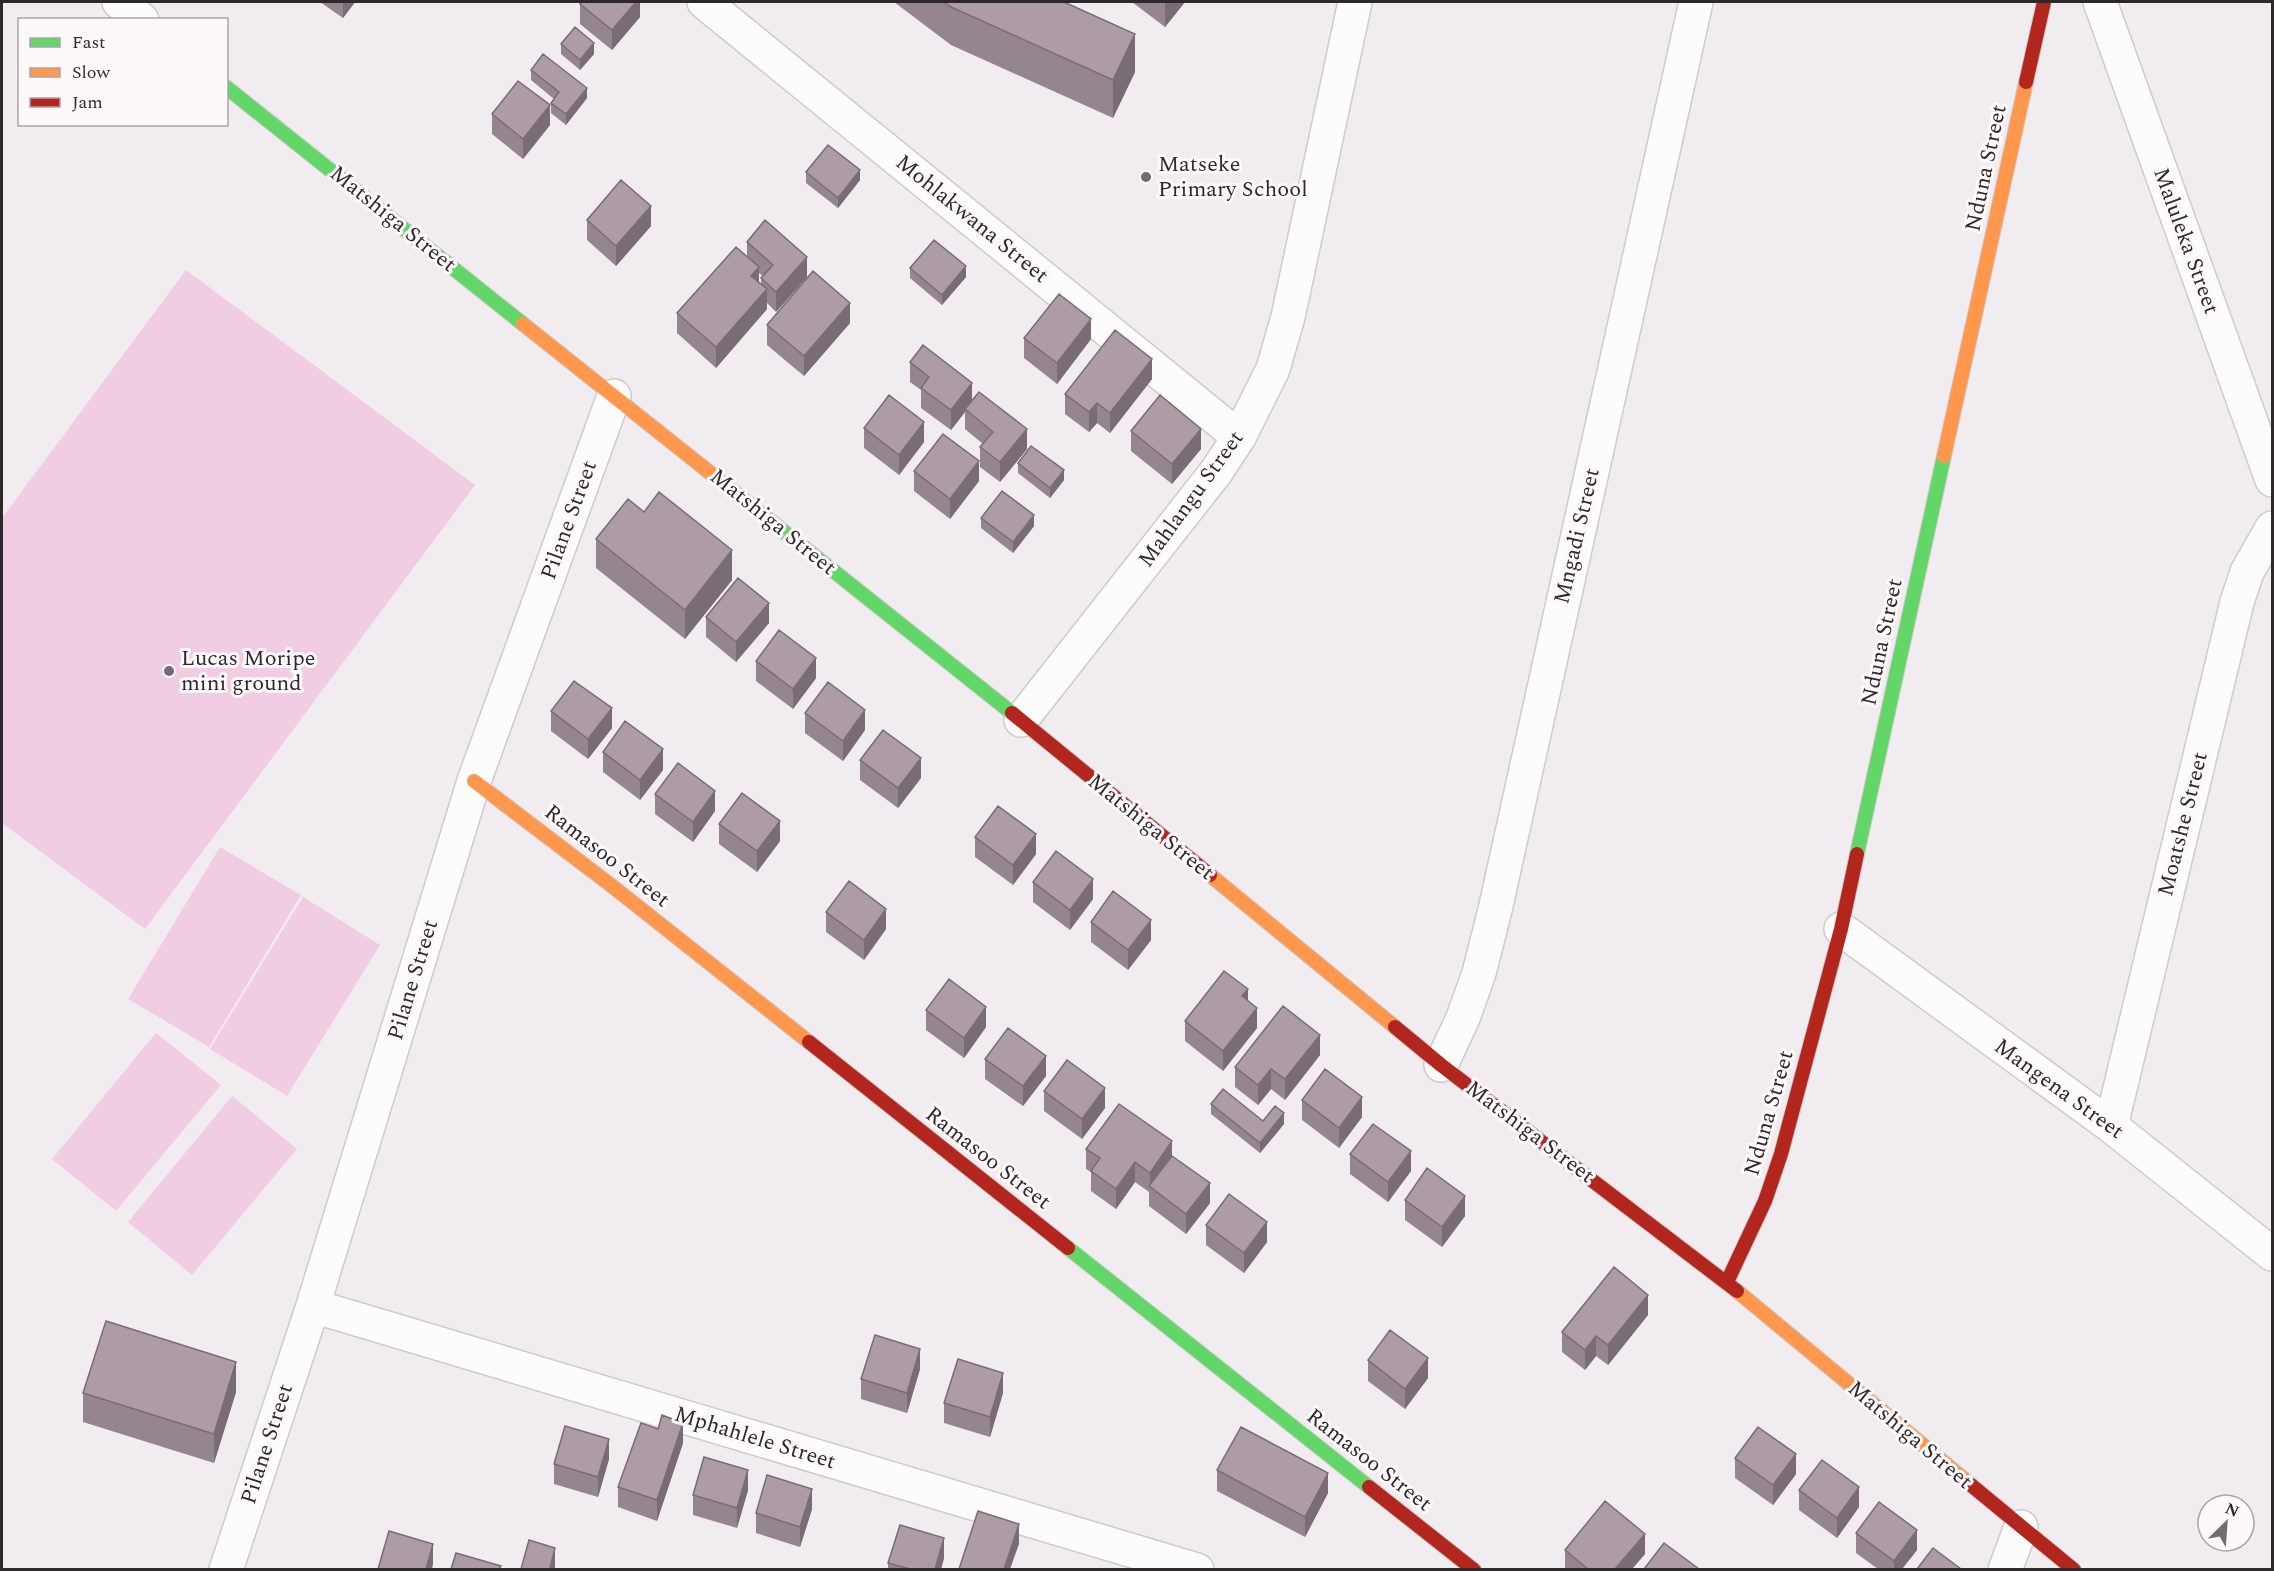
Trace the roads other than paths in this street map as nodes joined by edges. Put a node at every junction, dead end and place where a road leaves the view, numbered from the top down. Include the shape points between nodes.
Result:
1 (704, 2) edge
2 (1355, 2) edge
3 (1696, 2) edge
4 (2044, 2) edge
5 (2100, 2) edge
6 (228, 89) edge
7 (614, 396) junction
8 (1239, 436) junction
9 (2272, 480) edge
10 (2272, 528) edge
11 (1021, 720) junction
12 (474, 781) junction
13 (1841, 929) junction
14 (1441, 1065) junction
15 (2111, 1126) junction
16 (2272, 1254) edge
17 (1726, 1282) junction
18 (313, 1306) junction
19 (2020, 1527) junction
20 (226, 1569) edge
21 (1197, 1569) edge
22 (1474, 1569) edge
23 (2005, 1569) edge
24 (2074, 1569) edge

1 - 8 street, Mohlakwana Street
2 - 8 street, Mahlangu Street via 1288,317 1273,369
3 - 14 street, Mngadi Street via 1493,920 1463,1018
4 - 13 street, Nduna Street
5 - 9 street, Maluleka Street
6 - 7 street, Matshiga Street
7 - 11 street, Matshiga Street
7 - 12 street, Pilane Street
8 - 11 street, Mahlangu Street via 1189,508
10 - 15 street, Moatshe Street via 2247,572 2237,602
11 - 14 street, Matshiga Street
12 - 18 street, Pilane Street
12 - 22 street, Ramasoo Street
13 - 15 street, Mangena Street
13 - 17 street, Nduna Street via 1781,1154 1765,1201
14 - 17 street, Matshiga Street
15 - 16 street, Mangena Street
17 - 19 street, Matshiga Street
18 - 20 street, Pilane Street
18 - 21 street, Mphahlele Street
19 - 23 street
19 - 24 street, Matshiga Street

